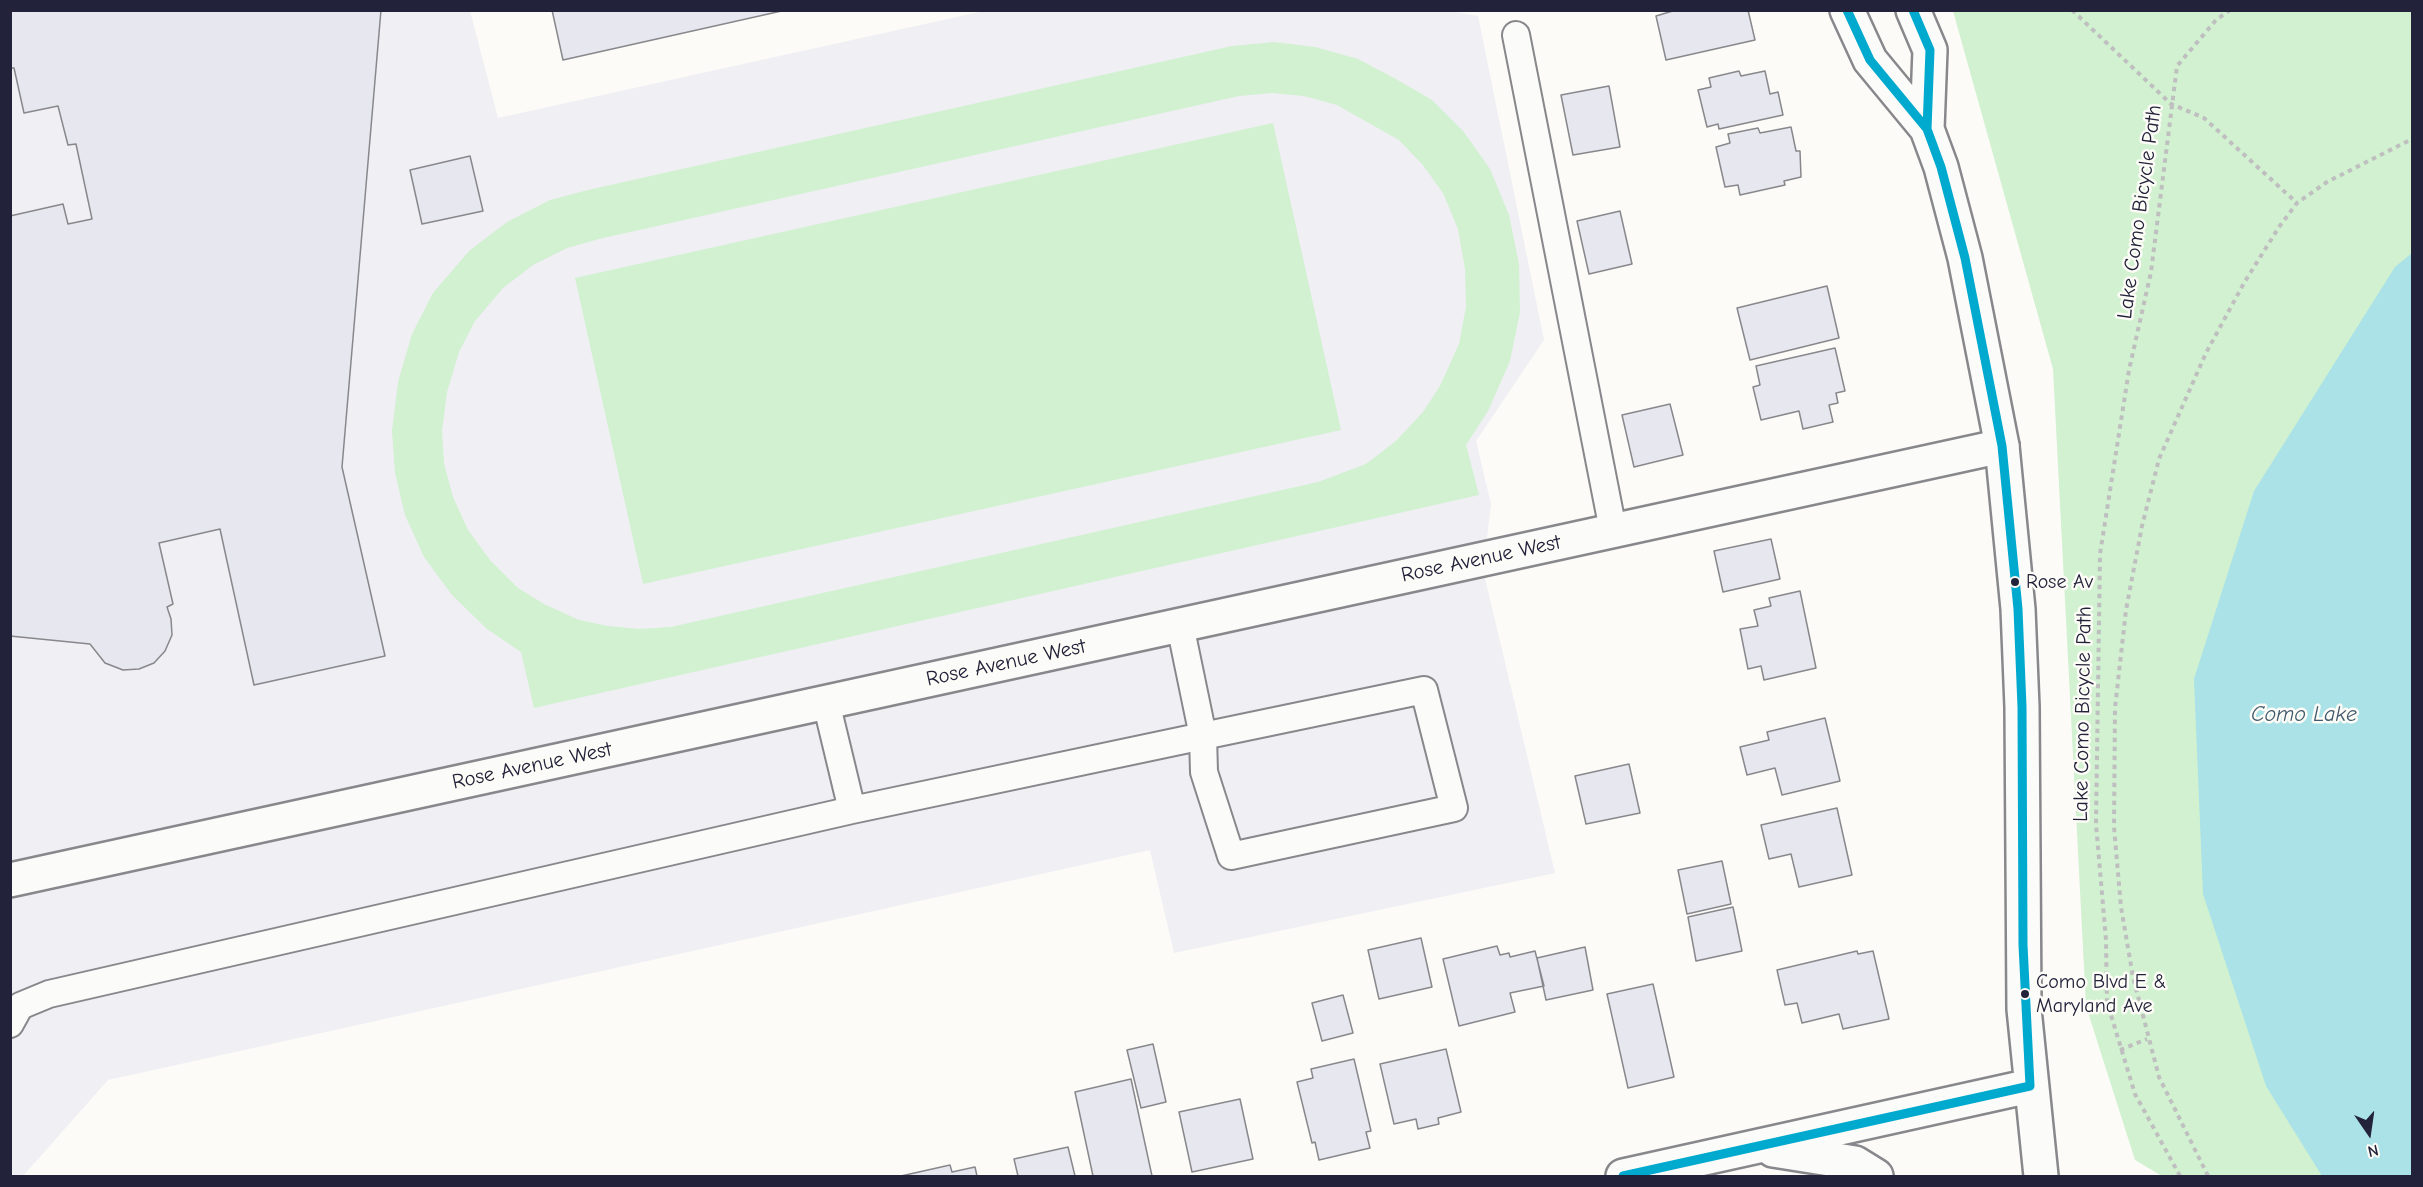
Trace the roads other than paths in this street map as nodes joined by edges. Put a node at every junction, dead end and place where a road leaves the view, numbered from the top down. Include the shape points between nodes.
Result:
1 (1847, 10) edge
2 (1913, 10) edge
3 (1516, 35) dead end
4 (1927, 129) junction
5 (2002, 446) junction
6 (1613, 530) junction
7 (1180, 625) junction
8 (826, 702) junction
9 (1203, 736) junction
10 (852, 810) junction
11 (10, 880) edge
12 (10, 1024) edge
13 (2030, 1086) junction
14 (1757, 1147) junction
15 (1623, 1176) edge
16 (1876, 1176) edge
17 (2041, 1176) edge

1 - 4 street via 1870,60
2 - 4 street via 1930,50
3 - 6 lane
4 - 5 street via 1965,258
5 - 6 street, Rose Avenue West
5 - 13 street via 2018,609 2022,945
6 - 7 street, Rose Avenue West
7 - 8 street, Rose Avenue West
7 - 9 lane
8 - 10 lane
8 - 11 street, Rose Avenue West
9 - 9 lane via 1204,772 1231,856 1454,808 1424,690
9 - 10 lane
10 - 12 lane via 49,993 20,1006
13 - 14 street
13 - 17 street
14 - 15 street
14 - 16 street via 1855,1163

